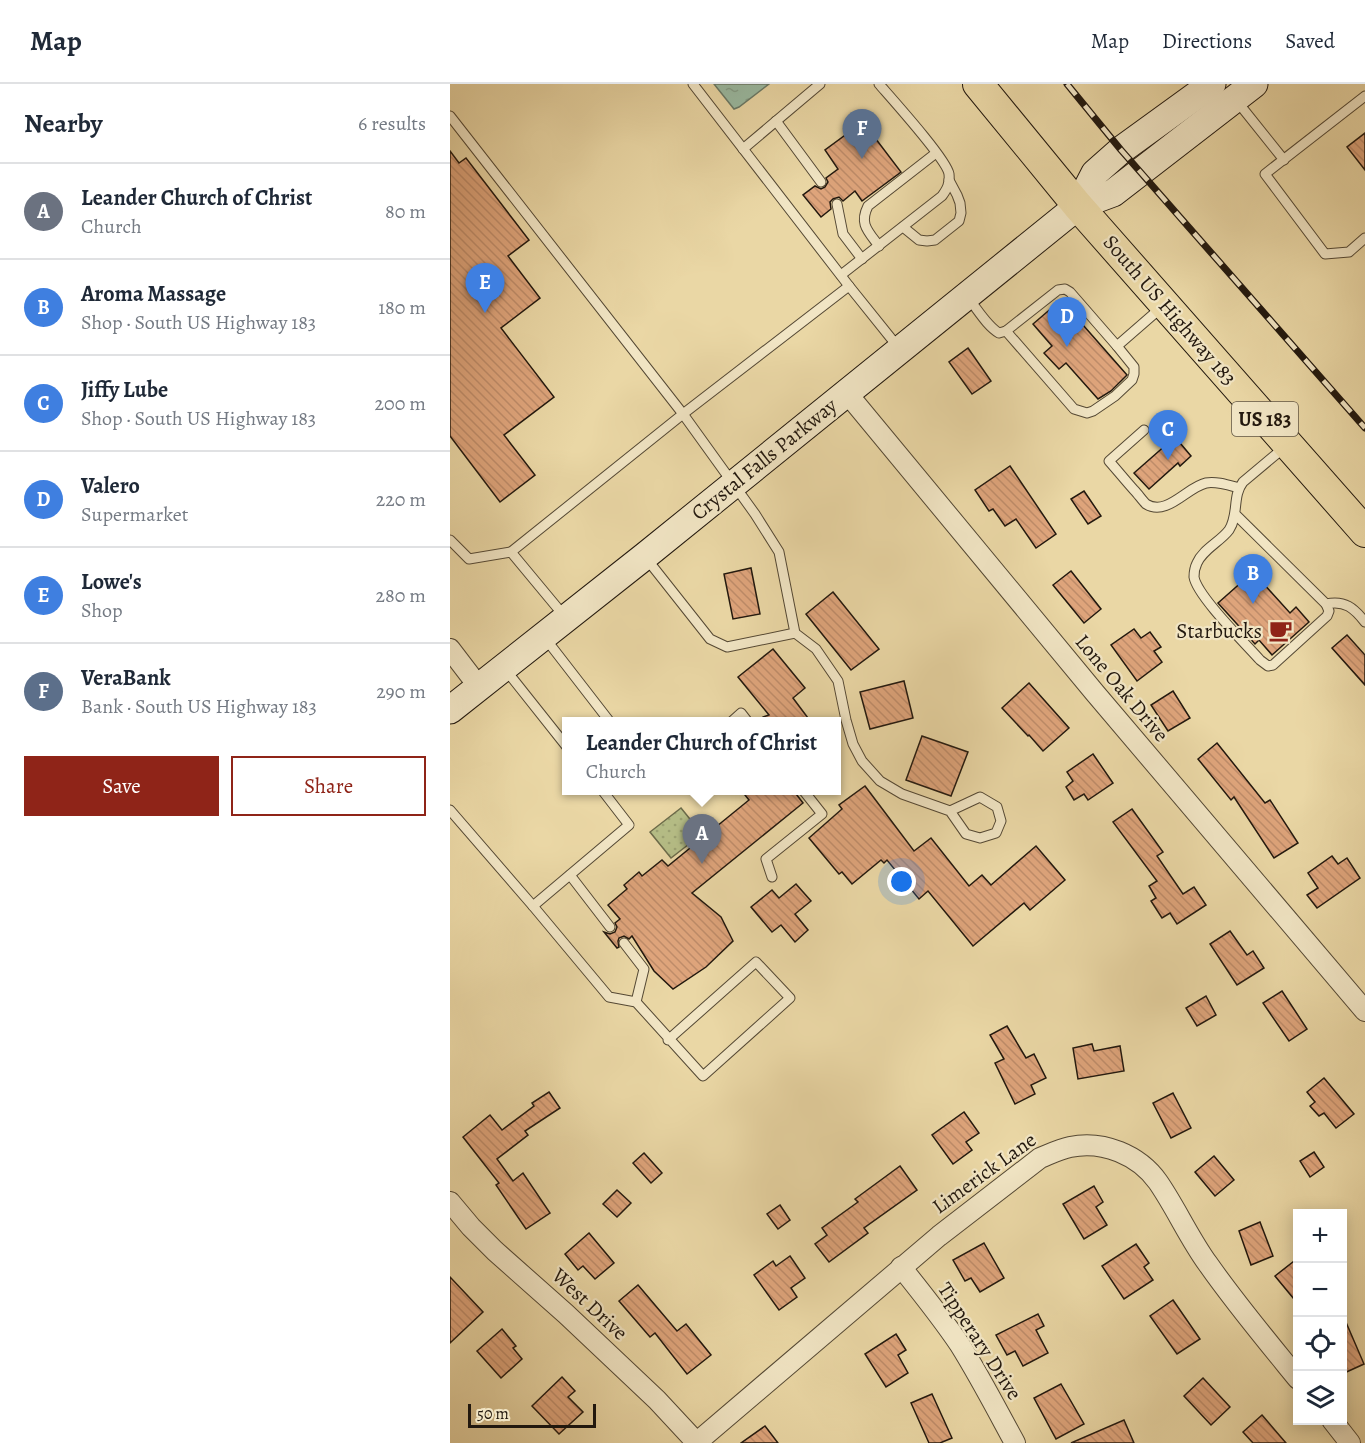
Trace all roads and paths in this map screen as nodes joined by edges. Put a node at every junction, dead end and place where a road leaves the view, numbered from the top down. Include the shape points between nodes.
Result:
1 (693, 84) edge
2 (820, 84) edge
3 (879, 84) edge
4 (978, 84) edge
5 (1212, 84) edge
6 (1245, 91) edge
7 (1365, 96) edge
8 (450, 116) edge
9 (776, 121) junction
10 (743, 149) junction
11 (936, 153) junction
12 (1284, 160) junction
13 (949, 179) junction
14 (821, 182) dead end
15 (837, 204) dead end
16 (1078, 206) junction
17 (903, 227) junction
18 (1365, 238) edge
19 (879, 246) junction
20 (862, 259) junction
21 (841, 275) junction
22 (849, 286) junction
23 (968, 297) junction
24 (1165, 304) junction
25 (1006, 331) junction
26 (1117, 346) junction
27 (900, 349) junction
28 (846, 392) junction
29 (682, 414) junction
30 (1144, 430) dead end
31 (1288, 445) junction
32 (734, 484) junction
33 (1239, 488) junction
34 (1236, 515) junction
35 (1365, 532) edge
36 (450, 540) edge
37 (512, 552) junction
38 (645, 556) junction
39 (1326, 604) junction
40 (566, 619) junction
41 (1365, 622) edge
42 (795, 633) junction
43 (544, 636) junction
44 (450, 649) edge
45 (504, 668) junction
46 (479, 687) junction
47 (450, 710) edge
48 (606, 717) edge
49 (562, 741) edge
50 (606, 795) edge
51 (807, 795) edge
52 (450, 810) edge
53 (950, 811) junction
54 (570, 875) junction
55 (772, 877) dead end
56 (533, 906) junction
57 (610, 927) dead end
58 (624, 943) dead end
59 (636, 1002) junction
60 (1365, 1011) edge
61 (668, 1040) junction
62 (450, 1202) edge
63 (901, 1267) junction
64 (1293, 1373) edge
65 (1336, 1425) edge
66 (697, 1443) edge
67 (1015, 1443) edge
68 (1350, 1443) edge

1 - 10 lane
2 - 9 lane
3 - 11 lane
4 - 16 main road, South US Highway 183 / US 183
5 - 16 main road via 1095,172
6 - 12 lane
6 - 16 main road via 1113,193
7 - 12 lane
8 - 29 lane
9 - 10 lane
9 - 14 lane
10 - 21 lane
11 - 13 lane via 949,172
11 - 19 lane via 868,206 866,228
12 - 18 lane via 1264,174 1325,254 1349,252
13 - 17 lane via 942,196
13 - 17 lane via 960,203 958,221 935,240 927,241 919,240
15 - 20 lane via 843,234
16 - 23 main road, Crystal Falls Parkway
16 - 24 main road, South US Highway 183 / US 183
17 - 19 lane
19 - 20 lane
20 - 21 lane
21 - 22 lane
22 - 27 lane
22 - 29 lane
23 - 25 lane via 995,331
23 - 27 main road, Crystal Falls Parkway
24 - 26 lane
24 - 31 main road, South US Highway 183 / US 183
25 - 26 lane via 1058,290 1065,289
25 - 26 lane via 1074,409 1087,413 1102,406 1132,380 1134,367
27 - 28 main road, Crystal Falls Parkway
28 - 32 main road, Crystal Falls Parkway
28 - 60 street, Lone Oak Drive
29 - 32 lane
29 - 37 lane
30 - 33 lane via 1109,461 1145,503 1164,506 1204,483
31 - 33 lane
31 - 35 main road, South US Highway 183 / US 183
32 - 38 main road, Crystal Falls Parkway
32 - 42 lane via 779,552
33 - 34 lane
34 - 39 lane
34 - 39 lane via 1228,531 1197,561 1194,579 1208,602 1260,660 1268,666 1273,664 1327,616
36 - 37 lane via 469,559
37 - 40 lane
38 - 40 main road, Crystal Falls Parkway
38 - 42 lane via 710,639 727,647
39 - 41 lane via 1347,605
40 - 43 main road, Crystal Falls Parkway
42 - 53 lane via 816,649 838,681 853,744 880,782
43 - 45 main road, Crystal Falls Parkway
43 - 48 lane
44 - 46 street
45 - 46 main road, Crystal Falls Parkway
45 - 49 lane
46 - 47 main road, Crystal Falls Parkway
50 - 54 lane via 629,825
51 - 55 lane via 822,814 766,859
52 - 56 lane
53 - 53 lane via 980,797 997,807 1001,820 996,833 980,838 966,834
54 - 56 lane
54 - 57 lane
56 - 59 lane via 609,997
58 - 59 lane via 644,969
59 - 61 lane
61 - 61 lane via 703,1076 790,998 756,962
62 - 66 street, West Drive via 495,1251 657,1400
63 - 64 street, Limerick Lane via 1040,1158 1073,1146 1113,1149 1144,1166 1157,1180 1231,1298
63 - 66 street, Limerick Lane
63 - 67 street, Tipperary Drive via 959,1344
65 - 68 street

